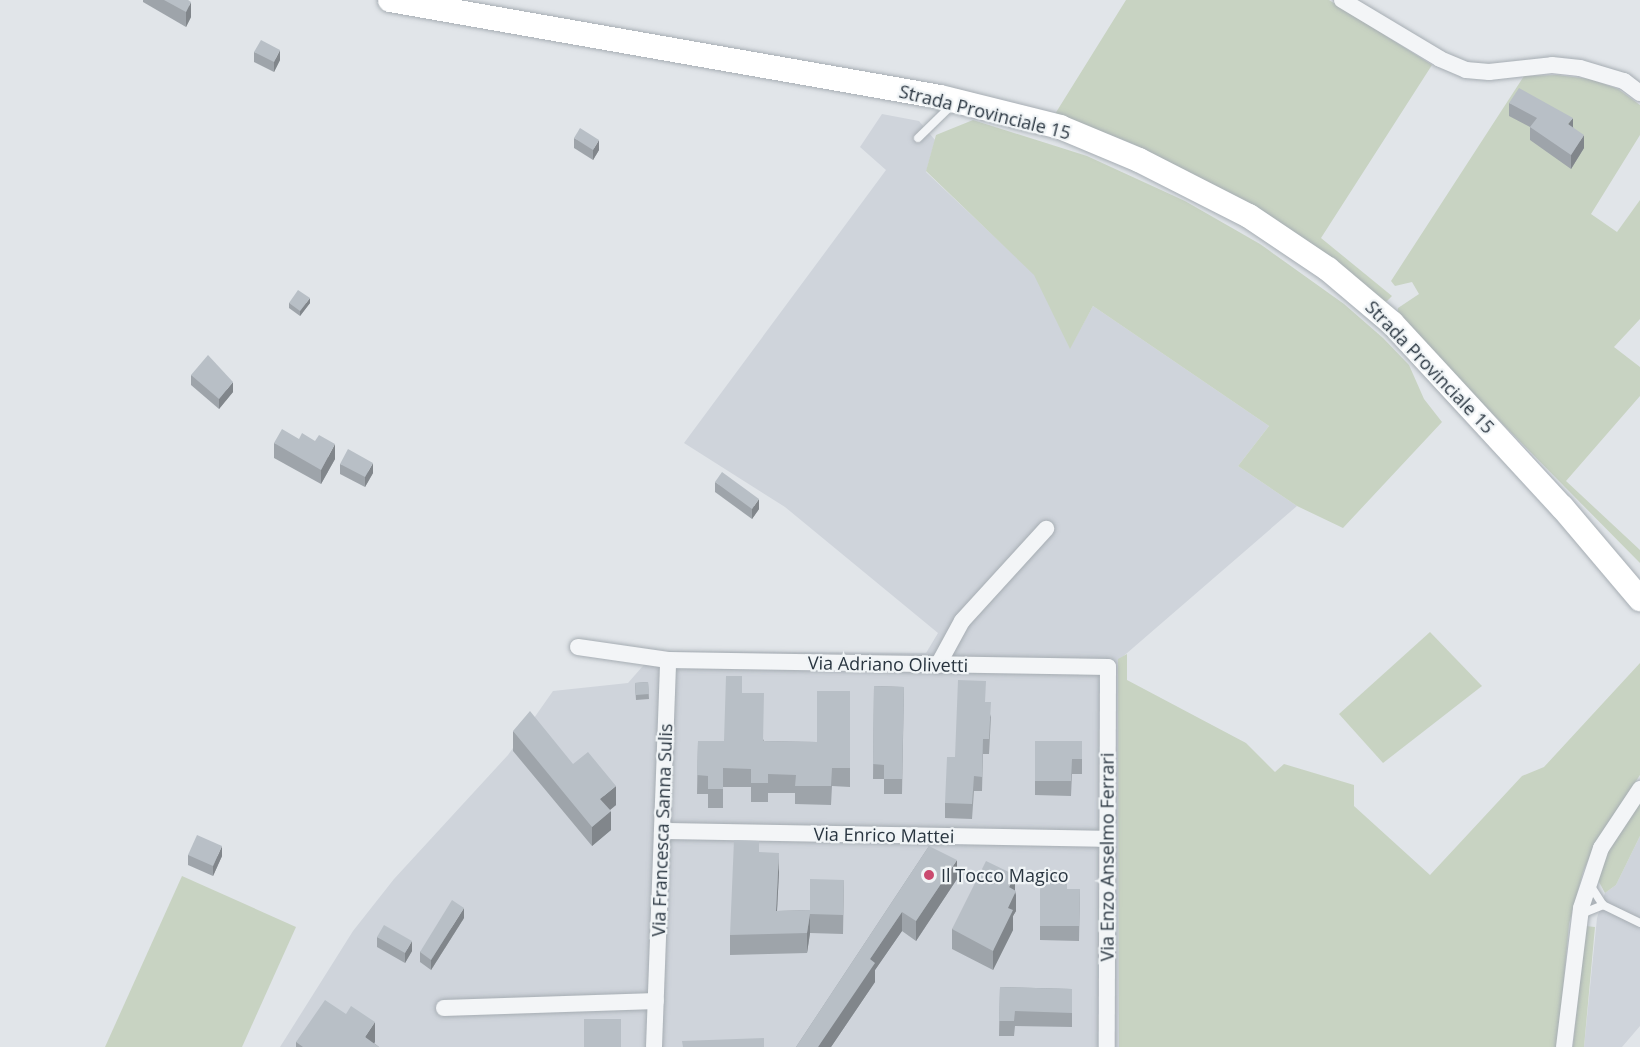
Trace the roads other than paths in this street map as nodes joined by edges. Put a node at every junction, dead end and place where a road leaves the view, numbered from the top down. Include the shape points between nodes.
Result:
1 (390, 0) edge
2 (1342, 0) edge
3 (1640, 93) edge
4 (957, 101) junction
5 (918, 138) dead end
6 (1562, 507) junction
7 (1046, 530) dead end
8 (1640, 581) edge
9 (1640, 599) edge
10 (578, 647) dead end
11 (668, 660) junction
12 (938, 665) junction
13 (1108, 667) joint
14 (1640, 789) edge
15 (662, 831) junction
16 (1107, 839) junction
17 (1589, 882) junction
18 (1602, 905) junction
19 (1579, 915) junction
20 (1640, 923) edge
21 (656, 1000) junction
22 (444, 1008) dead end
23 (654, 1047) edge
24 (1107, 1047) edge
25 (1564, 1047) edge

1 - 4 main road, Strada Provinciale 15
2 - 3 street via 1440,59 1466,69 1489,72 1552,65 1580,68 1624,81
4 - 5 lane
4 - 6 main road, Strada Provinciale 15 via 1060,127 1139,160 1249,216 1328,269 1392,323
6 - 8 main road, Strada Provinciale 15 via 1579,518
6 - 9 main road, Strada Provinciale 15
7 - 12 street via 962,621
10 - 11 street, Via Adriano Olivetti
11 - 12 street, Via Adriano Olivetti
11 - 15 street, Via Francesca Sanna Sulis
12 - 13 street, Via Adriano Olivetti
13 - 16 street, Via Enzo Anselmo Ferrari
14 - 17 street via 1611,829
15 - 16 street, Via Enrico Mattei
15 - 21 street, Via Francesca Sanna Sulis
16 - 24 street, Via Enzo Anselmo Ferrari
17 - 18 lane
17 - 19 street
18 - 19 lane
18 - 20 lane
19 - 25 street
21 - 22 street
21 - 23 street, Via Francesca Sanna Sulis

